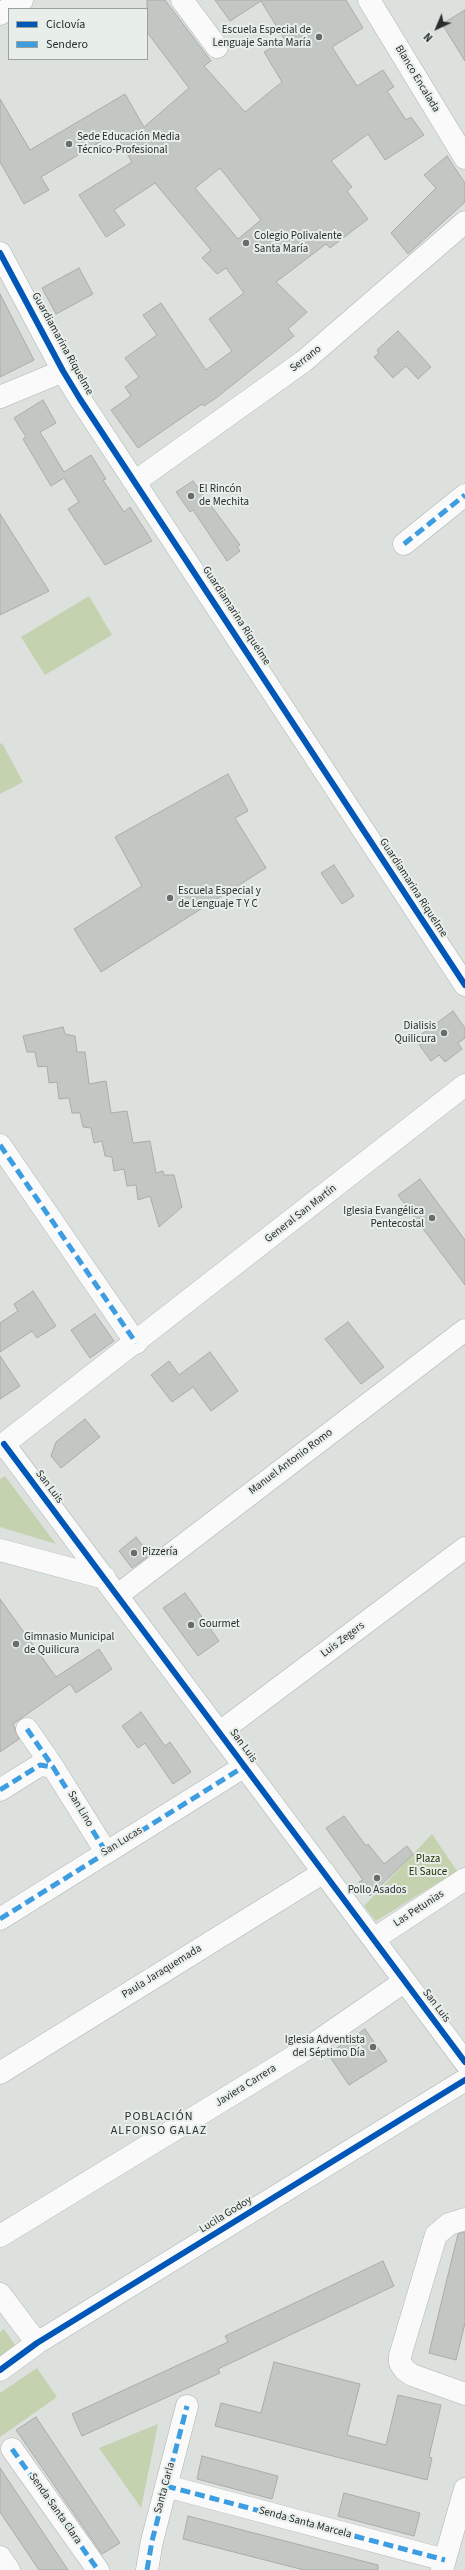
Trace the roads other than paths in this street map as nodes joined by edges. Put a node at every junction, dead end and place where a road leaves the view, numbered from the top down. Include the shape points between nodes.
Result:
1 (22, 0) edge
2 (182, 0) edge
3 (369, 0) edge
4 (9, 8) edge
5 (217, 47) dead end
6 (465, 158) edge
7 (465, 222) edge
8 (0, 253) edge
9 (63, 371) junction
10 (0, 397) edge
11 (136, 481) junction
12 (465, 495) edge
13 (404, 544) dead end
14 (465, 985) edge
15 (465, 1085) edge
16 (0, 1145) edge
17 (465, 1330) edge
18 (136, 1343) junction
19 (2, 1445) edge
20 (465, 1548) edge
21 (0, 1550) edge
22 (105, 1578) junction
23 (118, 1595) junction
24 (28, 1729) dead end
25 (220, 1732) junction
26 (245, 1766) junction
27 (50, 1767) junction
28 (0, 1790) edge
29 (106, 1852) junction
30 (324, 1872) junction
31 (465, 1879) edge
32 (0, 1919) edge
33 (374, 1939) junction
34 (405, 1981) junction
35 (465, 2062) edge
36 (0, 2072) edge
37 (465, 2080) edge
38 (465, 2219) edge
39 (0, 2236) edge
40 (0, 2294) edge
41 (37, 2343) junction
42 (0, 2370) edge
43 (465, 2394) edge
44 (187, 2406) dead end
45 (12, 2449) dead end
46 (166, 2486) junction
47 (465, 2489) edge
48 (0, 2557) edge
49 (443, 2565) edge
50 (9, 2570) edge
51 (98, 2570) edge
52 (147, 2570) edge

1 - 4 street
2 - 5 street
3 - 6 street, Blanco Encalada
7 - 11 street, Serrano via 310,356
8 - 9 street, Guardiamarina Riquelme
9 - 10 street
9 - 11 street, Guardiamarina Riquelme
11 - 14 street, Guardiamarina Riquelme
12 - 13 street
15 - 18 street, General San Martín
16 - 18 street
17 - 23 street, Manuel Antonio Romo
18 - 19 street, General San Martín
19 - 22 street, San Luis
20 - 25 street, Luis Zegers
21 - 22 street
22 - 23 street, San Luis
23 - 25 street, San Luis
24 - 27 street, San Lino
25 - 26 street, San Luis
26 - 29 street, San Lucas
26 - 30 street, San Luis
27 - 28 street via 35,1767
27 - 29 street, San Lino
29 - 32 street, San Lucas
30 - 33 street, San Luis
30 - 36 street, Paula Jaraquemada
31 - 33 street, Las Petunias
33 - 34 street, San Luis
34 - 35 street, San Luis
34 - 39 street, Javiera Carrera via 283,2063
37 - 41 street, Lucila Godoy
38 - 43 street via 449,2224 436,2235 400,2363 412,2374
40 - 41 street
41 - 42 street, Lucila Godoy
44 - 46 street, Santa Carla
45 - 51 street, Senda Santa Clara
46 - 49 street, Senda Santa Marcela
46 - 52 street, Santa Carla
47 - 49 street
48 - 50 street

